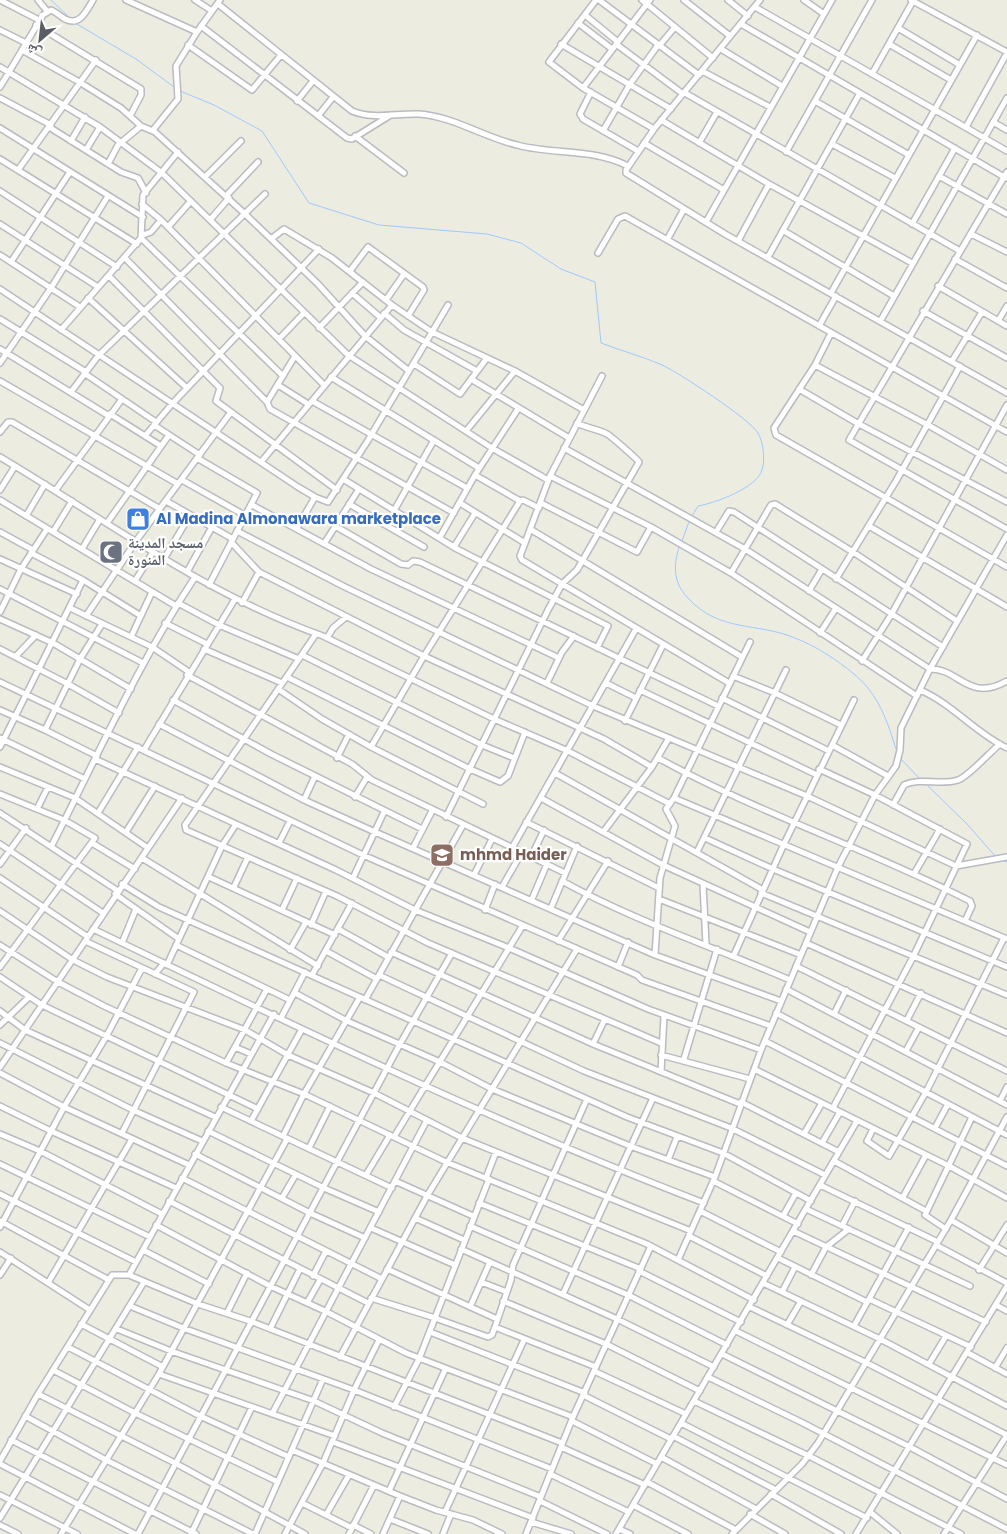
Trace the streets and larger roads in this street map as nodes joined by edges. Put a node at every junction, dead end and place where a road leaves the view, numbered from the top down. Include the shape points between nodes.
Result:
1 (0, 0) edge
2 (38, 0) edge
3 (93, 0) edge
4 (126, 0) edge
5 (195, 0) edge
6 (598, 0) edge
7 (642, 0) edge
8 (684, 0) edge
9 (728, 0) edge
10 (760, 0) edge
11 (804, 0) edge
12 (832, 0) edge
13 (872, 0) edge
14 (912, 1) edge
15 (219, 2) edge
16 (649, 2) edge
17 (755, 7) junction
18 (47, 11) junction
19 (212, 11) junction
20 (824, 14) junction
21 (584, 15) junction
22 (748, 16) junction
23 (39, 20) junction
24 (578, 23) junction
25 (631, 24) junction
26 (741, 24) junction
27 (36, 25) junction
28 (201, 26) junction
29 (675, 27) junction
30 (898, 28) junction
31 (0, 30) edge
32 (197, 32) junction
33 (977, 34) junction
34 (730, 36) junction
35 (810, 39) junction
36 (26, 43) junction
37 (561, 44) junction
38 (889, 44) junction
39 (188, 45) junction
40 (615, 45) junction
41 (659, 46) junction
42 (721, 49) junction
43 (22, 50) junction
44 (1007, 53) edge
45 (281, 55) junction
46 (840, 56) junction
47 (713, 58) junction
48 (800, 59) junction
49 (96, 60) junction
50 (644, 65) junction
51 (960, 65) junction
52 (598, 66) junction
53 (0, 67) edge
54 (9, 72) junction
55 (701, 73) junction
56 (872, 74) junction
57 (265, 76) junction
58 (830, 76) junction
59 (951, 80) junction
60 (313, 81) junction
61 (81, 83) junction
62 (630, 84) junction
63 (782, 86) junction
64 (0, 87) edge
65 (583, 88) junction
66 (591, 92) junction
67 (860, 93) junction
68 (684, 94) junction
69 (333, 97) junction
70 (0, 98) edge
71 (1007, 98) edge
72 (297, 100) junction
73 (815, 101) junction
74 (65, 104) junction
75 (616, 107) junction
76 (770, 107) junction
77 (671, 109) junction
78 (935, 110) junction
79 (717, 112) junction
80 (391, 115) junction
81 (130, 116) junction
82 (318, 116) junction
83 (85, 117) junction
84 (661, 120) junction
85 (846, 120) junction
86 (993, 122) junction
87 (50, 126) junction
88 (141, 126) junction
89 (100, 127) junction
90 (966, 127) junction
91 (0, 128) edge
92 (654, 129) junction
93 (153, 130) junction
94 (923, 130) junction
95 (1007, 130) edge
96 (603, 131) junction
97 (755, 134) junction
98 (355, 136) junction
99 (984, 138) junction
100 (71, 141) junction
101 (241, 141) dead end
102 (122, 142) junction
103 (644, 143) junction
104 (699, 143) junction
105 (832, 144) junction
106 (955, 148) junction
107 (33, 149) junction
108 (86, 150) junction
109 (638, 151) junction
110 (1007, 151) edge
111 (178, 152) junction
112 (786, 152) junction
113 (909, 155) junction
114 (972, 158) junction
115 (0, 159) edge
116 (258, 162) dead end
117 (108, 164) junction
118 (628, 166) junction
119 (738, 166) junction
120 (18, 170) junction
121 (818, 170) junction
122 (70, 172) junction
123 (162, 173) junction
124 (404, 173) dead end
125 (939, 176) junction
126 (1006, 176) edge
127 (205, 177) junction
128 (896, 178) junction
129 (769, 184) junction
130 (956, 186) junction
131 (724, 190) junction
132 (0, 191) edge
133 (56, 193) junction
134 (146, 193) junction
135 (265, 194) dead end
136 (108, 196) junction
137 (227, 197) junction
138 (191, 201) junction
139 (800, 201) junction
140 (142, 204) junction
141 (989, 204) junction
142 (880, 206) junction
143 (684, 209) junction
144 (244, 213) junction
145 (1007, 214) edge
146 (40, 217) junction
147 (143, 217) junction
148 (94, 218) junction
149 (161, 220) junction
150 (210, 220) junction
151 (706, 222) junction
152 (0, 224) edge
153 (912, 224) junction
154 (168, 226) junction
155 (784, 231) junction
156 (224, 233) junction
157 (929, 234) junction
158 (971, 234) junction
159 (863, 235) junction
160 (142, 237) junction
161 (270, 239) junction
162 (25, 240) junction
163 (667, 240) junction
164 (79, 241) junction
165 (738, 241) junction
166 (137, 244) junction
167 (319, 249) junction
168 (960, 251) junction
169 (598, 252) dead end
170 (1007, 252) edge
171 (0, 255) edge
172 (125, 258) junction
173 (199, 258) junction
174 (768, 258) junction
175 (955, 259) junction
176 (11, 262) junction
177 (912, 263) junction
178 (64, 265) junction
179 (846, 266) junction
180 (117, 267) junction
181 (301, 268) junction
182 (350, 271) junction
183 (404, 274) junction
184 (109, 276) junction
185 (180, 276) junction
186 (363, 282) junction
187 (938, 286) junction
188 (51, 288) junction
189 (98, 288) junction
190 (1007, 288) edge
191 (0, 289) edge
192 (281, 290) junction
193 (352, 293) junction
194 (831, 293) junction
195 (162, 294) junction
196 (836, 296) junction
197 (894, 296) junction
198 (88, 298) junction
199 (386, 300) junction
200 (392, 305) junction
201 (448, 305) dead end
202 (1007, 306) edge
203 (80, 307) junction
204 (338, 307) junction
205 (143, 311) junction
206 (923, 311) junction
207 (982, 312) junction
208 (35, 313) junction
209 (304, 313) junction
210 (382, 315) junction
211 (256, 316) junction
212 (408, 316) junction
213 (0, 319) edge
214 (880, 320) junction
215 (998, 321) junction
216 (819, 326) junction
217 (1007, 326) edge
218 (320, 328) junction
219 (61, 330) junction
220 (124, 330) junction
221 (21, 332) junction
222 (432, 332) junction
223 (239, 334) junction
224 (831, 334) junction
225 (968, 335) junction
226 (365, 336) junction
227 (909, 336) junction
228 (279, 339) junction
229 (427, 342) junction
230 (0, 349) edge
231 (7, 353) junction
232 (220, 354) junction
233 (348, 355) junction
234 (98, 356) junction
235 (296, 356) junction
236 (486, 358) junction
237 (1007, 358) edge
238 (952, 361) junction
239 (0, 364) edge
240 (414, 364) junction
241 (814, 365) junction
242 (891, 366) junction
243 (960, 366) junction
244 (203, 371) junction
245 (409, 371) junction
246 (477, 371) junction
247 (514, 371) junction
248 (85, 373) junction
249 (283, 376) junction
250 (602, 376) dead end
251 (331, 377) junction
252 (472, 380) junction
253 (0, 381) edge
254 (278, 385) junction
255 (324, 385) junction
256 (187, 388) junction
257 (399, 389) junction
258 (800, 389) junction
259 (71, 392) junction
260 (1007, 393) edge
261 (496, 395) junction
262 (944, 395) junction
263 (873, 396) junction
264 (122, 399) junction
265 (267, 402) junction
266 (310, 403) junction
267 (171, 405) junction
268 (1007, 405) edge
269 (518, 409) junction
270 (584, 410) junction
271 (386, 411) junction
272 (231, 412) junction
273 (110, 415) junction
274 (155, 423) junction
275 (294, 423) junction
276 (577, 423) junction
277 (857, 423) junction
278 (2, 424) edge
279 (928, 425) junction
280 (996, 426) junction
281 (466, 431) junction
282 (0, 432) edge
283 (1007, 432) edge
284 (216, 433) junction
285 (372, 433) junction
286 (169, 435) junction
287 (94, 436) junction
288 (145, 436) junction
289 (569, 438) junction
290 (434, 440) junction
291 (161, 446) junction
292 (275, 446) junction
293 (492, 448) junction
294 (564, 448) junction
295 (912, 452) junction
296 (980, 455) junction
297 (199, 456) junction
298 (0, 457) edge
299 (358, 457) junction
300 (77, 460) junction
301 (261, 462) junction
302 (421, 463) junction
303 (15, 466) junction
304 (146, 466) junction
305 (480, 468) junction
306 (903, 469) junction
307 (1007, 470) edge
308 (475, 475) junction
309 (549, 478) junction
310 (343, 479) junction
311 (966, 480) junction
312 (180, 482) junction
313 (628, 483) junction
314 (45, 484) junction
315 (408, 486) junction
316 (467, 488) junction
317 (359, 489) junction
318 (0, 490) edge
319 (337, 490) junction
320 (55, 491) junction
321 (128, 491) junction
322 (315, 498) junction
323 (886, 498) junction
324 (955, 499) junction
325 (0, 500) edge
326 (72, 501) junction
327 (166, 501) junction
328 (520, 501) junction
329 (1007, 502) edge
330 (460, 503) junction
331 (349, 504) junction
332 (540, 505) junction
333 (252, 506) junction
334 (614, 508) junction
335 (160, 509) junction
336 (395, 509) junction
337 (454, 513) junction
338 (475, 513) junction
339 (190, 515) junction
340 (26, 516) junction
341 (246, 516) junction
342 (100, 519) junction
343 (107, 523) junction
344 (335, 526) junction
345 (869, 526) junction
346 (212, 527) junction
347 (47, 528) junction
348 (297, 528) junction
349 (530, 528) junction
350 (651, 528) junction
351 (758, 528) junction
352 (938, 528) junction
353 (1007, 529) edge
354 (502, 530) junction
355 (237, 531) junction
356 (0, 532) edge
357 (53, 532) junction
358 (716, 532) junction
359 (600, 533) junction
360 (1007, 535) edge
361 (440, 537) junction
362 (232, 540) junction
363 (136, 542) junction
364 (524, 543) junction
365 (324, 544) junction
366 (424, 547) dead end
367 (454, 547) junction
368 (82, 549) junction
369 (745, 549) junction
370 (32, 551) junction
371 (153, 552) junction
372 (853, 552) junction
373 (922, 557) junction
374 (164, 559) junction
375 (584, 559) junction
376 (0, 560) edge
377 (993, 560) junction
378 (481, 562) junction
379 (1007, 567) edge
380 (21, 569) junction
381 (822, 569) junction
382 (116, 570) junction
383 (187, 572) junction
384 (259, 572) junction
385 (731, 574) junction
386 (195, 577) junction
387 (836, 579) junction
388 (83, 580) junction
389 (135, 581) junction
390 (468, 584) junction
391 (562, 584) junction
392 (209, 585) junction
393 (905, 588) junction
394 (0, 589) edge
395 (976, 590) junction
396 (808, 591) junction
397 (102, 592) junction
398 (152, 592) junction
399 (9, 593) junction
400 (77, 594) junction
401 (554, 598) junction
402 (235, 599) junction
403 (242, 602) junction
404 (177, 605) junction
405 (1007, 607) edge
406 (70, 608) junction
407 (453, 608) junction
408 (836, 608) junction
409 (0, 612) edge
410 (891, 614) junction
411 (614, 615) junction
412 (86, 616) junction
413 (141, 616) junction
414 (346, 617) junction
415 (0, 619) edge
416 (64, 620) junction
417 (542, 621) junction
418 (957, 621) junction
419 (165, 623) junction
420 (102, 624) junction
421 (219, 624) junction
422 (608, 626) junction
423 (636, 629) junction
424 (439, 632) junction
425 (820, 633) junction
426 (316, 634) junction
427 (36, 635) junction
428 (94, 636) junction
429 (574, 636) junction
430 (877, 636) junction
431 (130, 637) junction
432 (327, 638) junction
433 (750, 642) dead end
434 (53, 643) junction
435 (530, 644) junction
436 (663, 645) junction
437 (205, 646) junction
438 (152, 647) junction
439 (943, 647) junction
440 (597, 648) junction
441 (0, 649) edge
442 (16, 656) junction
443 (424, 656) junction
444 (301, 657) junction
445 (742, 657) junction
446 (559, 658) junction
447 (80, 659) junction
448 (620, 660) junction
449 (862, 661) junction
450 (143, 663) junction
451 (40, 668) junction
452 (518, 668) junction
453 (786, 670) dead end
454 (930, 670) junction
455 (188, 673) junction
456 (648, 673) junction
457 (733, 676) junction
458 (287, 677) junction
459 (411, 678) junction
460 (1007, 681) edge
461 (0, 682) edge
462 (282, 683) junction
463 (547, 683) junction
464 (606, 683) junction
465 (729, 683) junction
466 (68, 684) junction
467 (131, 689) junction
468 (278, 689) junction
469 (640, 690) junction
470 (920, 690) junction
471 (775, 693) junction
472 (27, 694) junction
473 (505, 694) junction
474 (917, 696) junction
475 (636, 698) junction
476 (722, 698) junction
477 (173, 700) junction
478 (854, 700) dead end
479 (397, 702) junction
480 (592, 706) junction
481 (718, 706) junction
482 (56, 707) junction
483 (0, 710) edge
484 (118, 713) junction
485 (261, 713) junction
486 (15, 717) junction
487 (763, 717) junction
488 (494, 719) junction
489 (625, 721) junction
490 (709, 723) junction
491 (159, 724) junction
492 (841, 725) junction
493 (384, 726) junction
494 (580, 727) junction
495 (45, 730) junction
496 (525, 732) junction
497 (109, 733) junction
498 (349, 734) junction
499 (244, 738) junction
500 (669, 738) junction
501 (2, 739) edge
502 (751, 742) junction
503 (1000, 744) junction
504 (482, 745) junction
505 (0, 747) edge
506 (138, 747) junction
507 (372, 747) junction
508 (830, 748) junction
509 (1007, 748) edge
510 (144, 750) junction
511 (697, 750) junction
512 (568, 751) junction
513 (96, 758) junction
514 (337, 758) junction
515 (514, 758) junction
516 (658, 758) junction
517 (229, 761) junction
518 (0, 767) edge
519 (652, 767) junction
520 (739, 768) junction
521 (470, 770) junction
522 (125, 771) junction
523 (818, 772) junction
524 (555, 773) junction
525 (686, 773) junction
526 (315, 776) junction
527 (888, 776) junction
528 (367, 777) junction
529 (85, 779) junction
530 (213, 785) junction
531 (155, 786) junction
532 (638, 786) junction
533 (48, 787) junction
534 (727, 792) junction
535 (458, 793) junction
536 (0, 794) edge
537 (874, 795) junction
538 (807, 796) junction
539 (355, 797) junction
540 (75, 798) junction
541 (182, 798) junction
542 (541, 798) junction
543 (674, 798) junction
544 (304, 800) junction
545 (483, 804) dead end
546 (670, 804) junction
547 (892, 804) junction
548 (198, 806) junction
549 (37, 809) junction
550 (621, 809) junction
551 (432, 811) junction
552 (384, 812) junction
553 (0, 813) edge
554 (98, 813) junction
555 (716, 815) junction
556 (446, 817) junction
557 (64, 820) junction
558 (795, 821) junction
559 (860, 821) junction
560 (290, 822) junction
561 (526, 822) junction
562 (236, 824) junction
563 (463, 825) junction
564 (26, 828) junction
565 (940, 829) junction
566 (422, 830) junction
567 (544, 830) junction
568 (604, 831) junction
569 (126, 832) junction
570 (375, 832) junction
571 (672, 838) junction
572 (705, 838) junction
573 (492, 839) junction
574 (92, 843) junction
575 (279, 843) junction
576 (0, 844) edge
577 (784, 844) junction
578 (849, 844) junction
579 (52, 845) junction
580 (222, 846) junction
581 (577, 846) junction
582 (148, 848) junction
583 (413, 848) junction
584 (512, 848) junction
585 (10, 851) junction
586 (522, 852) junction
587 (697, 852) junction
588 (927, 852) junction
589 (363, 855) junction
590 (531, 856) junction
591 (248, 857) junction
592 (1007, 857) edge
593 (142, 858) junction
594 (442, 861) junction
595 (608, 861) junction
596 (78, 863) junction
597 (0, 864) edge
598 (547, 864) junction
599 (664, 866) junction
600 (956, 866) junction
601 (838, 867) junction
602 (134, 869) junction
603 (772, 869) junction
604 (565, 873) junction
605 (914, 874) junction
606 (474, 875) junction
607 (0, 878) edge
608 (208, 878) junction
609 (298, 878) junction
610 (353, 878) junction
611 (562, 880) junction
612 (122, 884) junction
613 (496, 884) junction
614 (703, 884) junction
615 (61, 886) junction
616 (429, 886) junction
617 (234, 887) junction
618 (502, 887) junction
619 (659, 888) junction
620 (944, 888) junction
621 (326, 891) junction
622 (117, 892) junction
623 (762, 892) junction
624 (828, 892) junction
625 (200, 894) junction
626 (587, 894) junction
627 (532, 899) junction
628 (659, 899) junction
629 (352, 904) junction
630 (754, 907) junction
631 (43, 908) junction
632 (136, 908) junction
633 (551, 908) junction
634 (935, 908) junction
635 (282, 910) junction
636 (415, 910) junction
637 (485, 910) junction
638 (0, 911) edge
639 (103, 913) junction
640 (703, 915) junction
641 (572, 918) junction
642 (816, 918) junction
643 (188, 920) junction
644 (965, 921) junction
645 (309, 924) junction
646 (523, 925) junction
647 (658, 926) junction
648 (93, 929) junction
649 (338, 929) junction
650 (27, 930) junction
651 (403, 930) junction
652 (744, 932) junction
653 (810, 932) junction
654 (924, 932) junction
655 (335, 935) junction
656 (87, 939) junction
657 (1005, 939) edge
658 (558, 941) junction
659 (178, 942) junction
660 (628, 942) junction
661 (122, 943) junction
662 (806, 943) junction
663 (706, 944) junction
664 (0, 945) edge
665 (510, 948) junction
666 (577, 949) junction
667 (717, 949) junction
668 (290, 950) junction
669 (326, 950) junction
670 (11, 952) junction
671 (452, 953) junction
672 (390, 954) junction
673 (655, 955) junction
674 (800, 955) junction
675 (734, 956) junction
676 (913, 957) junction
677 (73, 960) junction
678 (991, 960) junction
679 (165, 964) junction
680 (318, 966) junction
681 (796, 966) junction
682 (0, 967) edge
683 (618, 967) junction
684 (1007, 967) edge
685 (142, 968) junction
686 (496, 971) junction
687 (306, 972) junction
688 (564, 972) junction
689 (155, 974) junction
690 (440, 974) junction
691 (312, 975) junction
692 (708, 975) junction
693 (0, 977) edge
694 (378, 977) junction
695 (790, 980) junction
696 (58, 982) junction
697 (898, 982) junction
698 (980, 984) junction
699 (130, 988) junction
700 (267, 989) junction
701 (786, 989) junction
702 (846, 990) junction
703 (295, 993) junction
704 (921, 993) junction
705 (482, 994) junction
706 (550, 995) junction
707 (1007, 995) edge
708 (29, 997) junction
709 (426, 997) junction
710 (363, 999) junction
711 (290, 1000) junction
712 (702, 1000) junction
713 (781, 1001) junction
714 (42, 1005) junction
715 (258, 1006) junction
716 (186, 1008) junction
717 (884, 1009) junction
718 (0, 1011) edge
719 (118, 1012) junction
720 (776, 1013) junction
721 (966, 1013) junction
722 (274, 1014) junction
723 (834, 1014) junction
724 (8, 1016) junction
725 (468, 1016) junction
726 (664, 1016) junction
727 (281, 1018) junction
728 (536, 1018) junction
729 (605, 1019) junction
730 (347, 1020) junction
731 (907, 1020) junction
732 (412, 1022) junction
733 (0, 1025) edge
734 (694, 1026) junction
735 (771, 1026) junction
736 (919, 1027) junction
737 (302, 1029) junction
738 (26, 1030) junction
739 (245, 1030) junction
740 (872, 1033) junction
741 (1007, 1033) edge
742 (106, 1037) junction
743 (171, 1037) junction
744 (260, 1038) junction
745 (454, 1039) junction
746 (521, 1041) junction
747 (765, 1041) junction
748 (0, 1043) edge
749 (661, 1043) junction
750 (400, 1044) junction
751 (593, 1044) junction
752 (949, 1044) junction
753 (332, 1045) junction
754 (235, 1047) junction
755 (11, 1050) junction
756 (761, 1050) junction
757 (906, 1051) junction
758 (251, 1054) junction
759 (288, 1055) junction
760 (660, 1055) junction
761 (859, 1058) junction
762 (684, 1059) junction
763 (160, 1060) junction
764 (92, 1061) junction
765 (440, 1062) junction
766 (226, 1063) junction
767 (506, 1064) junction
768 (0, 1067) edge
769 (938, 1067) junction
770 (319, 1068) junction
771 (387, 1068) junction
772 (754, 1069) junction
773 (242, 1070) junction
774 (1007, 1071) edge
775 (661, 1072) junction
776 (0, 1073) edge
777 (750, 1079) junction
778 (273, 1082) junction
779 (846, 1082) junction
780 (78, 1083) junction
781 (147, 1085) junction
782 (425, 1086) junction
783 (1007, 1087) edge
784 (492, 1089) junction
785 (374, 1092) junction
786 (926, 1092) junction
787 (304, 1094) junction
788 (227, 1095) junction
789 (654, 1098) junction
790 (587, 1099) junction
791 (1000, 1101) junction
792 (741, 1103) junction
793 (822, 1103) junction
794 (948, 1104) junction
795 (1007, 1105) edge
796 (0, 1106) edge
797 (330, 1106) junction
798 (64, 1107) junction
799 (221, 1107) junction
800 (833, 1108) junction
801 (258, 1109) junction
802 (135, 1111) junction
803 (410, 1111) junction
804 (478, 1111) junction
805 (840, 1112) junction
806 (913, 1116) junction
807 (215, 1117) junction
808 (972, 1117) junction
809 (1007, 1117) edge
810 (428, 1120) junction
811 (251, 1121) junction
812 (359, 1121) junction
813 (857, 1121) junction
814 (641, 1123) junction
815 (575, 1124) junction
816 (731, 1128) junction
817 (935, 1128) junction
818 (873, 1129) junction
819 (208, 1131) junction
820 (51, 1132) junction
821 (1000, 1132) junction
822 (122, 1133) junction
823 (0, 1134) edge
824 (804, 1134) junction
825 (1007, 1135) edge
826 (392, 1136) junction
827 (285, 1137) junction
828 (677, 1137) junction
829 (462, 1138) junction
830 (132, 1139) junction
831 (202, 1141) junction
832 (899, 1142) junction
833 (960, 1142) junction
834 (822, 1143) junction
835 (630, 1146) junction
836 (414, 1147) junction
837 (309, 1148) junction
838 (564, 1148) junction
839 (40, 1151) junction
840 (496, 1152) junction
841 (839, 1152) junction
842 (723, 1153) junction
843 (195, 1154) junction
844 (926, 1155) junction
845 (987, 1156) junction
846 (668, 1160) junction
847 (119, 1161) junction
848 (338, 1161) junction
849 (834, 1161) junction
850 (446, 1162) junction
851 (275, 1163) junction
852 (0, 1164) edge
853 (189, 1165) junction
854 (949, 1166) junction
855 (1007, 1166) edge
856 (620, 1170) junction
857 (296, 1174) junction
858 (366, 1175) junction
859 (552, 1175) junction
860 (26, 1176) junction
861 (825, 1176) junction
862 (182, 1178) junction
863 (488, 1178) junction
864 (714, 1179) junction
865 (974, 1179) junction
866 (395, 1181) junction
867 (105, 1184) junction
868 (820, 1185) junction
869 (176, 1188) junction
870 (262, 1188) junction
871 (324, 1188) junction
872 (392, 1188) junction
873 (796, 1193) junction
874 (0, 1194) edge
875 (427, 1196) junction
876 (608, 1197) junction
877 (903, 1197) junction
878 (282, 1198) junction
879 (1007, 1198) edge
880 (14, 1200) junction
881 (541, 1200) junction
882 (169, 1201) junction
883 (811, 1201) junction
884 (855, 1201) junction
885 (479, 1202) junction
886 (704, 1203) junction
887 (92, 1208) junction
888 (806, 1209) junction
889 (249, 1211) junction
890 (700, 1211) junction
891 (926, 1211) junction
892 (379, 1212) junction
893 (310, 1213) junction
894 (162, 1214) junction
895 (473, 1216) junction
896 (783, 1216) junction
897 (415, 1218) junction
898 (951, 1220) junction
899 (596, 1222) junction
900 (1, 1223) edge
901 (798, 1224) junction
902 (156, 1225) junction
903 (530, 1225) junction
904 (1007, 1225) edge
905 (470, 1226) junction
906 (842, 1226) junction
907 (909, 1227) junction
908 (371, 1228) junction
909 (848, 1228) junction
910 (946, 1229) junction
911 (793, 1231) junction
912 (78, 1232) junction
913 (690, 1233) junction
914 (236, 1236) junction
915 (297, 1236) junction
916 (150, 1237) junction
917 (365, 1238) junction
918 (464, 1240) junction
919 (402, 1242) junction
920 (937, 1244) junction
921 (585, 1246) junction
922 (651, 1246) junction
923 (995, 1246) junction
924 (520, 1248) junction
925 (826, 1248) junction
926 (461, 1249) junction
927 (143, 1250) junction
928 (896, 1250) junction
929 (326, 1251) junction
930 (0, 1252) edge
931 (781, 1252) junction
932 (1007, 1253) edge
933 (64, 1257) junction
934 (11, 1258) junction
935 (778, 1258) junction
936 (223, 1260) junction
937 (678, 1260) junction
938 (283, 1261) junction
939 (136, 1262) junction
940 (490, 1262) junction
941 (350, 1264) junction
942 (925, 1264) junction
943 (455, 1265) junction
944 (795, 1267) junction
945 (387, 1269) junction
946 (300, 1270) junction
947 (640, 1270) junction
948 (979, 1270) junction
949 (511, 1272) junction
950 (573, 1272) junction
951 (247, 1273) junction
952 (0, 1274) edge
953 (882, 1274) junction
954 (129, 1275) junction
955 (811, 1275) junction
956 (313, 1276) junction
957 (767, 1276) junction
958 (382, 1279) junction
959 (109, 1280) junction
960 (320, 1280) junction
961 (144, 1282) junction
962 (481, 1282) junction
963 (48, 1283) junction
964 (763, 1283) junction
965 (208, 1284) junction
966 (1007, 1285) edge
967 (270, 1286) junction
968 (970, 1286) dead end
969 (337, 1288) junction
970 (911, 1288) junction
971 (507, 1292) junction
972 (782, 1292) junction
973 (288, 1294) junction
974 (562, 1294) junction
975 (443, 1295) junction
976 (628, 1295) junction
977 (754, 1300) junction
978 (868, 1300) junction
979 (369, 1301) junction
980 (503, 1301) junction
981 (801, 1301) junction
982 (307, 1303) junction
983 (198, 1304) junction
984 (996, 1305) junction
985 (130, 1306) junction
986 (470, 1307) junction
987 (750, 1307) junction
988 (90, 1310) junction
989 (325, 1311) junction
990 (1007, 1311) edge
991 (896, 1312) junction
992 (226, 1313) junction
993 (435, 1318) junction
994 (497, 1319) junction
995 (617, 1319) junction
996 (250, 1321) junction
997 (741, 1322) junction
998 (986, 1322) junction
999 (81, 1324) junction
1000 (787, 1325) junction
1001 (854, 1326) junction
1002 (495, 1327) junction
1003 (117, 1328) junction
1004 (183, 1328) junction
1005 (355, 1328) junction
1006 (270, 1329) junction
1007 (736, 1331) junction
1008 (430, 1332) junction
1009 (946, 1336) junction
1010 (110, 1339) junction
1011 (880, 1339) junction
1012 (379, 1340) junction
1013 (524, 1340) junction
1014 (308, 1344) junction
1015 (606, 1344) junction
1016 (727, 1344) junction
1017 (68, 1347) junction
1018 (236, 1347) junction
1019 (971, 1348) junction
1020 (1007, 1348) edge
1021 (172, 1351) junction
1022 (968, 1353) junction
1023 (722, 1354) junction
1024 (340, 1357) junction
1025 (419, 1359) junction
1026 (96, 1363) junction
1027 (866, 1363) junction
1028 (929, 1364) junction
1029 (512, 1365) junction
1030 (163, 1367) junction
1031 (365, 1367) junction
1032 (714, 1367) junction
1033 (295, 1368) junction
1034 (995, 1368) junction
1035 (225, 1369) junction
1036 (595, 1369) junction
1037 (52, 1370) junction
1038 (444, 1370) junction
1039 (159, 1374) junction
1040 (1007, 1374) edge
1041 (953, 1376) junction
1042 (708, 1377) junction
1043 (323, 1379) junction
1044 (406, 1382) junction
1045 (82, 1386) junction
1046 (852, 1387) junction
1047 (283, 1390) junction
1048 (354, 1390) junction
1049 (501, 1390) junction
1050 (149, 1391) junction
1051 (700, 1391) junction
1052 (434, 1393) junction
1053 (38, 1394) junction
1054 (212, 1394) junction
1055 (584, 1394) junction
1056 (939, 1400) junction
1057 (314, 1401) junction
1058 (694, 1401) junction
1059 (1007, 1406) edge
1060 (252, 1407) junction
1061 (394, 1407) junction
1062 (67, 1409) junction
1063 (838, 1410) junction
1064 (135, 1413) junction
1065 (272, 1414) junction
1066 (344, 1414) junction
1067 (686, 1414) junction
1068 (490, 1415) junction
1069 (25, 1416) junction
1070 (200, 1416) junction
1071 (422, 1418) junction
1072 (573, 1419) junction
1073 (681, 1423) junction
1074 (925, 1423) junction
1075 (304, 1424) junction
1076 (53, 1431) junction
1077 (239, 1434) junction
1078 (824, 1434) junction
1079 (1007, 1435) edge
1080 (121, 1436) junction
1081 (335, 1436) junction
1082 (672, 1438) junction
1083 (188, 1439) junction
1084 (11, 1440) junction
1085 (478, 1441) junction
1086 (333, 1442) junction
1087 (410, 1444) junction
1088 (561, 1445) junction
1089 (910, 1446) junction
1090 (292, 1450) junction
1091 (40, 1454) junction
1092 (809, 1456) junction
1093 (288, 1457) junction
1094 (661, 1457) junction
1095 (993, 1458) junction
1096 (227, 1459) junction
1097 (106, 1460) junction
1098 (0, 1462) edge
1099 (175, 1463) junction
1100 (323, 1463) junction
1101 (657, 1464) junction
1102 (1007, 1465) edge
1103 (465, 1466) junction
1104 (399, 1468) junction
1105 (896, 1471) junction
1106 (551, 1472) junction
1107 (349, 1475) junction
1108 (25, 1478) junction
1109 (789, 1478) junction
1110 (93, 1482) junction
1111 (278, 1482) junction
1112 (976, 1482) junction
1113 (646, 1483) junction
1114 (214, 1485) junction
1115 (374, 1485) junction
1116 (162, 1488) junction
1117 (455, 1490) junction
1118 (776, 1490) junction
1119 (388, 1491) junction
1120 (770, 1494) junction
1121 (882, 1494) junction
1122 (0, 1495) edge
1123 (400, 1496) junction
1124 (541, 1499) junction
1125 (1007, 1499) edge
1126 (11, 1501) junction
1127 (302, 1503) junction
1128 (79, 1505) junction
1129 (633, 1505) junction
1130 (962, 1505) junction
1131 (202, 1508) junction
1132 (756, 1509) junction
1133 (150, 1510) junction
1134 (265, 1511) junction
1135 (629, 1512) junction
1136 (448, 1513) junction
1137 (750, 1514) junction
1138 (326, 1515) junction
1139 (868, 1515) junction
1140 (0, 1518) edge
1141 (390, 1519) junction
1142 (532, 1520) junction
1143 (0, 1525) edge
1144 (291, 1525) junction
1145 (352, 1527) junction
1146 (948, 1527) junction
1147 (65, 1528) junction
1148 (619, 1528) junction
1149 (1007, 1529) edge
1150 (734, 1532) edge
1151 (193, 1533) edge
1152 (18, 1534) edge
1153 (61, 1534) edge
1154 (77, 1534) edge
1155 (136, 1534) edge
1156 (254, 1534) edge
1157 (285, 1534) edge
1158 (306, 1534) edge
1159 (349, 1534) edge
1160 (371, 1534) edge
1161 (383, 1534) edge
1162 (428, 1534) edge
1163 (443, 1534) edge
1164 (502, 1534) edge
1165 (526, 1534) edge
1166 (571, 1534) edge
1167 (607, 1534) edge
1168 (616, 1534) edge
1169 (630, 1534) edge
1170 (688, 1534) edge
1171 (785, 1534) edge
1172 (841, 1534) edge
1173 (856, 1534) edge
1174 (898, 1534) edge
1175 (944, 1534) edge
1176 (960, 1534) edge

1 - 23 street
2 - 18 street
3 - 18 street via 82,17 75,21
4 - 32 street
5 - 19 street
6 - 21 street
6 - 25 street
7 - 16 street
8 - 34 street
9 - 22 street
10 - 17 street
11 - 20 street
12 - 20 street
13 - 46 street
14 - 30 street
14 - 33 street
15 - 19 street
15 - 45 street
16 - 25 street
16 - 29 street
17 - 22 street
17 - 35 street
18 - 23 street
19 - 28 street
20 - 35 street
21 - 24 street
21 - 40 street
22 - 26 street
23 - 27 street
24 - 37 street
24 - 40 street
25 - 40 street
25 - 41 street
26 - 34 street
26 - 48 street
27 - 36 street
27 - 49 street
28 - 32 street
28 - 57 street
29 - 41 street
29 - 47 street
30 - 38 street
30 - 51 street
31 - 36 street
32 - 39 street
33 - 44 street
33 - 51 street
34 - 42 street
35 - 46 street
35 - 48 street
36 - 43 street
37 - 52 street
37 - 65 street via 549,62
38 - 56 street
38 - 59 street
39 - 57 street via 251,89
39 - 93 street via 176,66 178,99
40 - 50 street
40 - 52 street
41 - 50 street
41 - 55 street
42 - 47 street
42 - 63 street
43 - 54 street
43 - 61 street
44 - 90 street
45 - 57 street
45 - 60 street
46 - 56 street
46 - 58 street
47 - 55 street
48 - 58 street
48 - 63 street
49 - 61 street
49 - 81 street via 142,91
50 - 62 street
50 - 68 street
51 - 59 street
52 - 62 street
52 - 65 street
53 - 54 street
54 - 64 street
54 - 74 street
55 - 68 street
55 - 76 street
56 - 78 street
57 - 72 street
58 - 67 street
58 - 73 street
59 - 78 street
60 - 69 street
60 - 72 street
61 - 74 street
61 - 81 street
62 - 75 street
62 - 77 street
63 - 76 street
65 - 66 street
66 - 75 street
66 - 96 street via 580,114
67 - 85 street
67 - 94 street
68 - 77 street
68 - 79 street
69 - 80 street via 355,112 372,116
69 - 82 street
70 - 87 street
71 - 86 street
72 - 82 street
73 - 85 street
73 - 112 street
74 - 83 street
74 - 87 street
75 - 92 street
75 - 96 street
76 - 97 street
77 - 84 street
78 - 90 street
78 - 94 street
79 - 97 street
79 - 104 street
80 - 98 street
80 - 118 street via 419,114 451,120 514,145 545,151 598,154
81 - 88 street
82 - 98 street via 347,138
83 - 89 street
83 - 100 street
84 - 92 street
84 - 104 street
85 - 105 street
85 - 113 street
86 - 95 street
86 - 99 street
87 - 100 street
87 - 107 street
88 - 93 street
88 - 102 street
89 - 102 street
89 - 108 street
90 - 99 street
91 - 107 street
92 - 103 street
93 - 111 street
94 - 106 street
94 - 113 street
96 - 109 street
97 - 112 street
97 - 119 street
98 - 124 street
99 - 110 street
99 - 114 street
100 - 108 street
101 - 127 street
102 - 117 street
102 - 123 street
103 - 109 street
103 - 131 street
104 - 119 street
105 - 121 street
105 - 128 street
106 - 114 street
106 - 125 street
107 - 120 street
107 - 122 street
108 - 117 street
109 - 118 street
111 - 123 street
111 - 127 street
112 - 121 street
113 - 128 street
114 - 126 street
114 - 130 street
115 - 120 street
116 - 137 street
117 - 134 street via 138,178
118 - 143 street via 627,175
119 - 129 street
119 - 131 street
120 - 133 street
121 - 139 street
121 - 142 street
122 - 133 street
122 - 136 street
123 - 134 street
123 - 138 street
125 - 130 street
125 - 153 street
126 - 141 street
127 - 137 street
128 - 142 street
129 - 139 street
129 - 165 street
130 - 141 street
130 - 157 street
131 - 151 street
132 - 146 street
133 - 146 street
133 - 148 street
134 - 140 street
135 - 144 street
136 - 147 street
136 - 148 street
137 - 144 street
137 - 150 street
138 - 150 street
138 - 154 street
139 - 155 street
139 - 159 street
140 - 147 street
140 - 149 street
141 - 145 street
141 - 158 street
142 - 153 street
142 - 159 street
143 - 151 street
143 - 163 street
144 - 156 street
144 - 161 street
146 - 162 street
146 - 164 street
147 - 160 street
148 - 164 street
148 - 166 street
149 - 154 street
149 - 160 street
150 - 156 street
151 - 165 street
152 - 162 street
153 - 157 street
154 - 173 street
155 - 174 street
155 - 179 street
156 - 173 street
156 - 192 street
157 - 168 street
157 - 177 street
158 - 168 street
158 - 170 street
159 - 177 street
159 - 179 street
160 - 166 street
160 - 185 street
161 - 167 street via 282,229
161 - 181 street
162 - 176 street
162 - 178 street
163 - 169 street via 622,216
163 - 216 street
164 - 178 street
164 - 180 street
165 - 174 street
166 - 172 street
167 - 181 street
167 - 182 street
168 - 175 street
171 - 176 street
172 - 180 street
172 - 195 street
173 - 185 street
173 - 211 street
174 - 194 street
175 - 187 street
175 - 190 street
176 - 188 street
177 - 197 street
178 - 188 street
178 - 189 street
179 - 194 street
179 - 197 street
180 - 184 street
181 - 192 street
181 - 204 street
182 - 183 street via 368,247
182 - 186 street
183 - 199 street
183 - 212 street via 424,289
184 - 189 street
184 - 205 street
185 - 195 street
185 - 223 street
186 - 193 street
186 - 199 street
187 - 206 street
187 - 207 street
188 - 203 street
188 - 208 street
189 - 198 street
191 - 208 street
192 - 209 street
192 - 211 street
193 - 204 street
193 - 210 street
194 - 196 street
195 - 205 street
195 - 232 street
196 - 214 street
196 - 216 street
197 - 214 street
198 - 203 street
198 - 220 street
199 - 200 street
200 - 210 street
200 - 212 street
201 - 222 street
202 - 215 street
203 - 219 street
204 - 218 street
204 - 226 street
205 - 220 street
205 - 244 street
206 - 225 street
206 - 227 street
207 - 215 street
207 - 225 street
208 - 219 street
208 - 221 street
209 - 218 street
209 - 228 street
210 - 226 street
210 - 229 street
211 - 223 street
211 - 228 street
212 - 222 street
213 - 221 street
214 - 227 street
215 - 217 street
216 - 224 street
218 - 233 street
219 - 234 street
220 - 234 street
220 - 256 street
221 - 231 street
221 - 248 street
222 - 229 street
222 - 236 street
223 - 232 street
223 - 249 street
224 - 241 street
224 - 242 street
225 - 237 street
225 - 238 street
226 - 233 street
226 - 245 street
227 - 238 street
227 - 242 street
228 - 235 street
229 - 240 street
229 - 246 street
230 - 231 street
231 - 239 street
231 - 259 street
232 - 244 street
232 - 265 street
233 - 251 street
233 - 257 street
234 - 248 street
234 - 267 street
235 - 249 street
235 - 255 street
236 - 246 street
236 - 247 street
238 - 243 street
240 - 245 street
240 - 252 street via 459,394
241 - 258 street
241 - 263 street
242 - 262 street
242 - 263 street
243 - 260 street
243 - 262 street
244 - 256 street
244 - 272 street via 221,389 216,401
245 - 257 street
246 - 252 street
247 - 261 street
247 - 270 street
248 - 259 street
248 - 264 street
249 - 254 street
250 - 270 street
251 - 255 street
251 - 271 street
252 - 261 street
253 - 287 street
254 - 265 street
254 - 266 street
255 - 266 street
256 - 267 street
257 - 271 street
257 - 281 street
258 - 277 street
258 - 323 street via 774,428 776,435
259 - 273 street
261 - 269 street
261 - 281 street
262 - 279 street
262 - 280 street
263 - 277 street
263 - 279 street
264 - 273 street
264 - 274 street
265 - 275 street via 270,409
266 - 275 street
266 - 285 street
267 - 274 street
267 - 284 street
268 - 280 street
269 - 289 street
269 - 293 street
270 - 276 street
271 - 285 street
271 - 290 street
272 - 284 street
272 - 292 street
273 - 287 street
273 - 288 street
274 - 286 street
274 - 288 street
275 - 292 street
275 - 299 street
276 - 289 street
276 - 313 street via 606,433 637,458 639,462
277 - 295 street
277 - 306 street via 850,441
278 - 282 street
278 - 300 street via 12,422
279 - 295 street
279 - 296 street
280 - 283 street
280 - 296 street
281 - 293 street
284 - 297 street
284 - 301 street
285 - 299 street
285 - 302 street
286 - 291 street
286 - 297 street
287 - 300 street
287 - 304 street
288 - 291 street
289 - 294 street
290 - 302 street
290 - 305 street
291 - 304 street
292 - 301 street
292 - 319 street
293 - 305 street
293 - 309 street
294 - 309 street
294 - 313 street
295 - 306 street
295 - 311 street
296 - 307 street
296 - 311 street
297 - 312 street
297 - 333 street via 256,491
298 - 303 street
299 - 310 street
299 - 315 street
300 - 320 street
300 - 321 street
301 - 322 street
302 - 315 street
302 - 316 street
303 - 314 street
303 - 318 street
304 - 312 street
304 - 321 street
305 - 308 street
306 - 323 street
306 - 324 street
308 - 316 street
308 - 328 street
309 - 332 street
309 - 334 street
310 - 317 street
310 - 319 street
311 - 324 street
311 - 329 street
312 - 327 street
312 - 341 street
313 - 334 street
313 - 358 street
314 - 320 street
314 - 340 street
315 - 336 street
315 - 337 street
316 - 330 street
317 - 331 street
317 - 336 street
319 - 322 street via 330,501
320 - 326 street
321 - 335 street
321 - 343 street
322 - 348 street
323 - 345 street
323 - 352 street
324 - 352 street
324 - 353 street
325 - 340 street
326 - 342 street
326 - 357 street
327 - 335 street
327 - 339 street
328 - 332 street
328 - 354 street
330 - 337 street
330 - 338 street
331 - 344 street
331 - 366 street
332 - 349 street
332 - 359 street
333 - 341 street
333 - 348 street
334 - 350 street
334 - 359 street
335 - 363 street
336 - 361 street
337 - 361 street
338 - 354 street
338 - 367 street
339 - 346 street
339 - 374 street
340 - 347 street
341 - 355 street
342 - 343 street
342 - 368 street
343 - 363 street
344 - 365 street
344 - 390 street via 401,564 408,565 416,560
345 - 372 street
345 - 373 street
346 - 362 street
346 - 383 street
347 - 357 street
347 - 370 street
348 - 365 street
349 - 364 street
349 - 375 street
350 - 359 street via 637,552
350 - 385 street
351 - 358 street via 731,511
351 - 369 street
351 - 372 street via 771,505 775,504
351 - 381 street
352 - 373 street
352 - 377 street
354 - 364 street
354 - 378 street
355 - 362 street
355 - 424 street
356 - 370 street
357 - 368 street
358 - 369 street
359 - 375 street
360 - 377 street
361 - 367 street
362 - 384 street
362 - 392 street
363 - 371 street
363 - 382 street
364 - 391 street via 520,558
365 - 407 street
367 - 378 street
368 - 382 street
369 - 385 street
369 - 396 street
370 - 380 street
370 - 388 street
371 - 374 street
371 - 389 street
372 - 387 street
372 - 393 street
373 - 393 street
373 - 395 street
374 - 383 street
375 - 391 street via 576,572
375 - 445 street
376 - 380 street
377 - 379 street
377 - 395 street
378 - 390 street
378 - 401 street
380 - 399 street
380 - 400 street
381 - 387 street
381 - 396 street
382 - 389 street
382 - 397 street
383 - 386 street
384 - 403 street
384 - 414 street
385 - 425 street
386 - 392 street
386 - 404 street
387 - 410 street
388 - 397 street
388 - 400 street
389 - 398 street
390 - 407 street
390 - 417 street
391 - 401 street
391 - 411 street
392 - 402 street
393 - 410 street
393 - 418 street
394 - 399 street
395 - 405 street
395 - 418 street
396 - 408 street
397 - 412 street
397 - 413 street
398 - 404 street
398 - 413 street
399 - 409 street
399 - 416 street
400 - 406 street
401 - 417 street
401 - 422 street
402 - 403 street
402 - 421 street
403 - 426 street
404 - 419 street
404 - 421 street
406 - 412 street
406 - 416 street
407 - 424 street
407 - 435 street
408 - 425 street
408 - 430 street
410 - 430 street
410 - 439 street
411 - 422 street
411 - 423 street
412 - 420 street
413 - 431 street
414 - 432 street
414 - 443 street
415 - 427 street
416 - 428 street
416 - 434 street
417 - 429 street
417 - 435 street
418 - 439 street
419 - 437 street
419 - 438 street
420 - 428 street
420 - 431 street
421 - 437 street
421 - 444 street
422 - 440 street
423 - 436 street
423 - 448 street
424 - 443 street
424 - 452 street
425 - 449 street
426 - 432 street
426 - 444 street
427 - 434 street
427 - 442 street
428 - 447 street
428 - 450 street
429 - 440 street
429 - 446 street
430 - 449 street
430 - 454 street
431 - 438 street
432 - 459 street
433 - 445 street
434 - 447 street
434 - 451 street
435 - 446 street
435 - 452 street
436 - 456 street
436 - 465 street
437 - 455 street
437 - 462 street
438 - 450 street
438 - 455 street
439 - 454 street
440 - 448 street
441 - 442 street
442 - 451 street
443 - 459 street
443 - 473 street
444 - 458 street
444 - 479 street
445 - 457 street
446 - 463 street
447 - 466 street
447 - 467 street
448 - 456 street
448 - 464 street
449 - 474 street
450 - 467 street
451 - 466 street
451 - 472 street
452 - 463 street
452 - 473 street
453 - 471 street
454 - 460 street via 941,670 958,681 985,689
454 - 470 street
455 - 477 street
455 - 485 street
456 - 469 street
456 - 481 street
457 - 465 street
457 - 471 street
458 - 462 street
458 - 493 street
459 - 479 street
459 - 488 street
461 - 472 street
462 - 468 street
463 - 480 street
464 - 475 street
464 - 480 street
465 - 476 street
466 - 482 street
466 - 484 street
467 - 484 street
468 - 485 street
468 - 498 street
469 - 475 street
469 - 490 street
470 - 474 street
470 - 503 street via 939,699
471 - 487 street
471 - 492 street
472 - 482 street
472 - 486 street
473 - 488 street
473 - 494 street
474 - 527 street via 900,728 899,758
475 - 489 street
476 - 481 street
476 - 487 street
477 - 491 street
477 - 499 street
478 - 492 street
479 - 493 street
479 - 504 street
480 - 489 street
480 - 494 street
481 - 490 street
482 - 495 street
482 - 497 street
483 - 486 street
484 - 497 street
485 - 499 street
485 - 514 street
486 - 495 street
486 - 501 street
487 - 502 street
487 - 508 street
488 - 496 street
488 - 504 street
489 - 500 street
490 - 502 street
490 - 511 street
491 - 510 street
491 - 517 street
492 - 508 street
493 - 507 street
493 - 521 street
494 - 512 street
494 - 519 street via 623,748
495 - 513 street
496 - 512 street
496 - 515 street
497 - 506 street
497 - 513 street
498 - 507 street
498 - 514 street
499 - 517 street
499 - 526 street
500 - 511 street
500 - 516 street
501 - 505 street
501 - 529 street
502 - 520 street
502 - 523 street
503 - 509 street
503 - 547 street via 958,780 904,785
504 - 515 street
504 - 521 street
506 - 510 street
506 - 522 street
507 - 535 street
508 - 523 street
508 - 527 street
510 - 530 street
511 - 520 street
511 - 525 street
512 - 524 street
512 - 532 street
513 - 522 street
513 - 529 street
514 - 528 street via 352,764
515 - 521 street via 508,776 500,782
516 - 519 street
516 - 525 street
517 - 530 street
517 - 544 street
518 - 533 street
519 - 532 street
520 - 534 street
520 - 538 street
521 - 535 street
522 - 531 street
522 - 554 street
523 - 537 street
523 - 538 street
524 - 542 street
524 - 550 street
525 - 534 street
525 - 543 street
526 - 539 street
526 - 544 street
527 - 537 street
528 - 539 street
528 - 551 street
529 - 540 street
530 - 548 street
530 - 560 street
531 - 541 street
531 - 569 street
532 - 546 street
532 - 550 street
533 - 540 street
533 - 549 street
534 - 555 street
534 - 558 street
535 - 545 street
535 - 556 street
536 - 549 street
537 - 547 street
537 - 559 street
538 - 558 street
538 - 559 street
539 - 552 street
540 - 554 street
540 - 557 street
541 - 548 street
541 - 582 street
542 - 561 street
542 - 568 street
543 - 546 street
543 - 555 street
544 - 570 street
546 - 571 street via 666,809 674,826
547 - 565 street
548 - 562 street
548 - 580 street via 185,828
549 - 557 street
550 - 568 street
550 - 571 street
551 - 556 street
551 - 566 street
552 - 566 street
552 - 570 street
553 - 564 street
554 - 569 street
555 - 572 street
555 - 577 street
556 - 563 street
557 - 574 street via 94,837
557 - 579 street
558 - 577 street
558 - 578 street
559 - 578 street
559 - 588 street
560 - 575 street
560 - 589 street
561 - 567 street
561 - 584 street
562 - 575 street
562 - 580 street
563 - 573 street
563 - 594 street
564 - 579 street
564 - 585 street
565 - 588 street
565 - 600 street via 967,844
566 - 583 street
567 - 581 street
567 - 590 street
568 - 599 street
569 - 582 street
570 - 583 street
570 - 589 street
571 - 587 street
571 - 599 street
572 - 587 street
572 - 603 street
573 - 584 street
573 - 606 street
574 - 596 street
574 - 602 street
575 - 610 street
576 - 585 street
577 - 601 street
577 - 603 street
578 - 601 street
578 - 605 street
579 - 596 street
580 - 591 street
580 - 608 street
581 - 595 street
581 - 604 street
582 - 593 street
583 - 594 street
584 - 586 street
585 - 597 street
585 - 615 street
586 - 590 street
586 - 618 street
587 - 623 street
588 - 600 street
588 - 605 street
589 - 610 street
589 - 616 street
590 - 598 street
591 - 609 street
591 - 617 street
592 - 600 street
593 - 602 street
593 - 625 street
594 - 606 street
594 - 616 street
595 - 619 street
595 - 626 street
596 - 615 street
596 - 622 street
598 - 604 street
598 - 627 street
599 - 614 street
599 - 619 street
600 - 620 street
601 - 624 street
601 - 634 street
602 - 612 street
603 - 623 street
603 - 624 street
604 - 611 street
605 - 620 street
606 - 613 street
607 - 631 street
608 - 617 street
608 - 625 street
609 - 621 street
609 - 635 street
610 - 636 street
611 - 626 street
611 - 633 street
612 - 622 street
612 - 643 street
613 - 618 street
613 - 637 street
614 - 630 street
614 - 640 street
615 - 631 street
615 - 639 street
616 - 636 street
616 - 637 street
617 - 635 street
618 - 627 street
619 - 628 street
620 - 634 street
620 - 644 street via 972,904
621 - 629 street
621 - 645 street
622 - 632 street
622 - 639 street
623 - 630 street
623 - 642 street
624 - 642 street
624 - 654 street
625 - 643 street
625 - 668 street
626 - 641 street
626 - 647 street
627 - 633 street
628 - 640 street
628 - 647 street
629 - 649 street
629 - 651 street
630 - 652 street
630 - 653 street
631 - 650 street
631 - 656 street
632 - 659 street
632 - 661 street
633 - 641 street
634 - 644 street
634 - 654 street
635 - 645 street
636 - 651 street
636 - 665 street
637 - 646 street
638 - 650 street
639 - 648 street
640 - 652 street
640 - 663 street
641 - 658 street
641 - 660 street
642 - 653 street
642 - 676 street
643 - 659 street
643 - 687 street
644 - 657 street
645 - 655 street
645 - 668 street
646 - 658 street
646 - 665 street
647 - 663 street
647 - 673 street
648 - 656 street
648 - 661 street
649 - 655 street
649 - 672 street
650 - 670 street
650 - 677 street
651 - 671 street
651 - 672 street
652 - 674 street
652 - 675 street
653 - 662 street
654 - 676 street
654 - 678 street
655 - 669 street
656 - 677 street
656 - 685 street
657 - 678 street
658 - 666 street
659 - 679 street
659 - 700 street
660 - 673 street
660 - 683 street
661 - 679 street
662 - 674 street
662 - 697 street
663 - 667 street
664 - 670 street
665 - 686 street
665 - 688 street
666 - 683 street
666 - 688 street
667 - 675 street
667 - 692 street
668 - 680 street
669 - 680 street
669 - 694 street
670 - 682 street
670 - 696 street
671 - 686 street
671 - 690 street
672 - 690 street
672 - 694 street
673 - 692 street
674 - 681 street
675 - 695 street
676 - 697 street
676 - 698 street
677 - 696 street
677 - 699 street
678 - 684 street
678 - 698 street
679 - 689 street
679 - 715 street
680 - 691 street
681 - 695 street
681 - 702 street
683 - 712 street via 642,980
685 - 689 street
685 - 699 street
686 - 705 street
686 - 706 street
687 - 691 street
687 - 703 street
688 - 706 street
688 - 726 street
689 - 716 street via 194,992
690 - 705 street
690 - 709 street
691 - 710 street
692 - 712 street
692 - 713 street
693 - 708 street
694 - 709 street
694 - 710 street
695 - 701 street
696 - 714 street
696 - 719 street
697 - 704 street
697 - 717 street
698 - 707 street
698 - 721 street
699 - 716 street
699 - 719 street
700 - 711 street
700 - 715 street
701 - 713 street
701 - 723 street
702 - 717 street
702 - 723 street
703 - 711 street
703 - 730 street
704 - 721 street
704 - 731 street
705 - 725 street
705 - 728 street
706 - 728 street
706 - 729 street
708 - 714 street
708 - 724 street
709 - 725 street
709 - 732 street
710 - 730 street
710 - 732 street
711 - 727 street
712 - 734 street
712 - 735 street
713 - 720 street
714 - 738 street
714 - 742 street
715 - 722 street
715 - 739 street
716 - 739 street
716 - 743 street
717 - 731 street
717 - 740 street
718 - 724 street
719 - 742 street
719 - 743 street
720 - 735 street
720 - 761 street
721 - 741 street
721 - 752 street
722 - 727 street
722 - 744 street
723 - 740 street
724 - 733 street
724 - 738 street
725 - 745 street
725 - 746 street
726 - 734 street
726 - 749 street
727 - 737 street
728 - 746 street
728 - 751 street
729 - 749 street
729 - 751 street
730 - 750 street
730 - 753 street
731 - 736 street
732 - 745 street
732 - 750 street
734 - 756 street
734 - 762 street
735 - 747 street
736 - 752 street
736 - 757 street
737 - 753 street
737 - 759 street
738 - 755 street
738 - 764 street
739 - 744 street
739 - 754 street
740 - 757 street
740 - 761 street
742 - 763 street
742 - 764 street
743 - 763 street
743 - 766 street
744 - 758 street
744 - 759 street
745 - 765 street
745 - 767 street
746 - 767 street
746 - 789 street via 568,1064
747 - 756 street
747 - 779 street
748 - 755 street
749 - 760 street
750 - 765 street
750 - 771 street
751 - 775 street
752 - 769 street
752 - 774 street
753 - 770 street
753 - 771 street
754 - 758 street
754 - 766 street
755 - 768 street
755 - 780 street
756 - 772 street
757 - 769 street
758 - 773 street
759 - 770 street
759 - 778 street
760 - 762 street
760 - 775 street
761 - 779 street
761 - 786 street
762 - 777 street
763 - 781 street
763 - 788 street
764 - 780 street
764 - 781 street
765 - 782 street
765 - 784 street
766 - 773 street
767 - 784 street
767 - 790 street
769 - 786 street
769 - 791 street
770 - 785 street
770 - 787 street
771 - 782 street
771 - 785 street
772 - 777 street
772 - 793 street
773 - 778 street
773 - 788 street
775 - 792 street
776 - 798 street
777 - 792 street
778 - 787 street
778 - 801 street
779 - 800 street
779 - 806 street
780 - 798 street
780 - 802 street
781 - 802 street
781 - 807 street
782 - 803 street
782 - 804 street
783 - 791 street
784 - 804 street
784 - 815 street
785 - 803 street
785 - 812 street
786 - 794 street
786 - 806 street
787 - 797 street
787 - 827 street
788 - 799 street
788 - 801 street
789 - 814 street
789 - 816 street
790 - 814 street
790 - 815 street
791 - 795 street
792 - 816 street
792 - 824 street
793 - 800 street
793 - 824 street
794 - 808 street
794 - 817 street
796 - 820 street
797 - 812 street
797 - 837 street
798 - 820 street
798 - 822 street
799 - 807 street
799 - 811 street
800 - 805 street
801 - 811 street
802 - 822 street
802 - 831 street
803 - 810 street
803 - 826 street
804 - 829 street
804 - 838 street
805 - 813 street
805 - 834 street
806 - 817 street
806 - 832 street
807 - 819 street
808 - 821 street
808 - 833 street
809 - 821 street
810 - 829 street
810 - 836 street
811 - 827 street
812 - 826 street
812 - 848 street
813 - 818 street
813 - 841 street
814 - 828 street
814 - 835 street
815 - 835 street
815 - 838 street
816 - 842 street
816 - 861 street
817 - 833 street
818 - 832 street
818 - 832 street via 867,1141 888,1156
819 - 831 street
819 - 851 street
820 - 839 street
820 - 847 street
821 - 825 street
821 - 845 street
822 - 830 street
823 - 839 street
824 - 834 street
826 - 836 street
826 - 858 street
827 - 837 street
827 - 851 street
828 - 842 street
828 - 846 street
829 - 840 street
829 - 850 street
830 - 847 street
830 - 853 street
831 - 843 street
832 - 844 street
833 - 845 street
833 - 854 street
834 - 841 street
835 - 846 street
835 - 856 street
836 - 850 street
836 - 866 street
837 - 848 street
838 - 856 street
838 - 859 street
839 - 860 street
839 - 867 street
840 - 859 street
840 - 863 street
841 - 849 street
842 - 864 street
842 - 873 street
843 - 853 street
843 - 870 street
844 - 854 street
844 - 877 street
845 - 855 street
845 - 865 street
846 - 864 street
847 - 867 street
847 - 869 street
848 - 858 street
848 - 871 street
849 - 861 street
849 - 877 street
850 - 863 street
850 - 875 street
851 - 857 street
851 - 870 street
852 - 860 street
853 - 862 street
854 - 865 street
854 - 891 street
856 - 876 street
856 - 886 street
857 - 871 street
857 - 878 street
858 - 872 street
859 - 876 street
859 - 881 street
860 - 880 street
860 - 887 street
861 - 868 street
862 - 869 street
862 - 889 street
863 - 881 street
863 - 885 street
864 - 886 street
864 - 896 street
865 - 879 street
865 - 898 street
866 - 872 street
866 - 875 street
867 - 887 street
867 - 894 street
868 - 883 street
868 - 884 street
869 - 882 street
870 - 878 street
870 - 889 street
871 - 892 street
871 - 893 street
872 - 892 street
873 - 883 street
873 - 896 street
874 - 880 street
875 - 895 street
875 - 897 street
876 - 899 street
876 - 913 street
877 - 891 street
878 - 893 street
880 - 900 street
880 - 912 street
881 - 899 street
881 - 903 street
882 - 894 street
882 - 914 street
883 - 888 street
884 - 906 street
884 - 907 street
885 - 895 street
885 - 903 street
886 - 890 street
887 - 912 street
887 - 916 street
888 - 901 street
888 - 906 street
889 - 914 street
889 - 915 street
890 - 913 street
890 - 931 street
891 - 910 street via 927,1218
892 - 908 street
893 - 915 street
893 - 917 street
894 - 902 street
895 - 905 street
896 - 901 street
897 - 918 street
897 - 919 street
898 - 910 street
898 - 923 street
899 - 921 street
899 - 922 street
900 - 933 street
901 - 911 street
902 - 916 street
902 - 936 street
903 - 921 street
903 - 924 street
904 - 923 street
905 - 918 street
905 - 924 street
906 - 909 street
907 - 920 street
907 - 928 street
908 - 917 street
908 - 919 street
909 - 925 street
909 - 928 street
910 - 920 street
911 - 925 street
911 - 931 street
912 - 933 street
912 - 939 street
913 - 937 street
913 - 957 street
914 - 936 street
914 - 938 street
915 - 929 street
915 - 938 street
916 - 927 street
917 - 941 street
918 - 926 street
919 - 943 street
919 - 945 street
920 - 942 street
920 - 948 street
921 - 947 street
921 - 950 street
922 - 937 street
922 - 947 street
923 - 932 street
923 - 948 street
924 - 949 street
924 - 950 street
925 - 953 street
925 - 955 street
926 - 940 street
926 - 943 street
927 - 939 street
927 - 965 street
928 - 942 street
928 - 953 street
929 - 941 street
929 - 956 street
930 - 934 street
931 - 935 street
933 - 959 street
933 - 963 street
934 - 952 street
934 - 963 street
935 - 944 street
935 - 957 street
936 - 951 street
936 - 965 street
937 - 977 street
938 - 946 street
938 - 967 street
939 - 954 street
940 - 949 street
940 - 962 street
941 - 958 street
941 - 969 street
942 - 968 street
942 - 970 street
943 - 975 street
944 - 955 street
944 - 972 street
945 - 958 street
945 - 975 street
946 - 956 street
946 - 973 street
947 - 976 street
947 - 997 street
948 - 966 street
949 - 971 street
949 - 974 street
950 - 974 street
950 - 976 street
951 - 967 street
951 - 992 street
953 - 970 street
953 - 978 street
954 - 959 street via 115,1274
954 - 961 street
955 - 978 street
956 - 960 street
957 - 964 street
958 - 979 street
959 - 988 street
960 - 969 street
960 - 982 street
961 - 983 street
961 - 985 street
962 - 971 street
962 - 986 street
963 - 988 street
964 - 972 street
964 - 977 street
965 - 983 street
966 - 984 street
967 - 973 street
967 - 996 street
969 - 979 street
969 - 989 street
970 - 991 street
970 - 998 street
971 - 980 street
972 - 981 street
973 - 982 street
973 - 1006 street
974 - 995 street
975 - 986 street
975 - 993 street
976 - 995 street
976 - 1016 street
977 - 987 street
978 - 991 street
978 - 1001 street
979 - 993 street
979 - 1005 street
980 - 994 street
980 - 1015 street
981 - 1000 street
981 - 1001 street
982 - 989 street
983 - 992 street
983 - 1004 street
984 - 990 street
984 - 998 street
985 - 1003 street
985 - 1004 street
986 - 994 street
987 - 997 street
987 - 1000 street
988 - 999 street
989 - 1005 street
989 - 1014 street
991 - 1009 street
991 - 1011 street
992 - 996 street
993 - 1002 street via 488,1338
993 - 1008 street
994 - 1002 street
995 - 1015 street
995 - 1032 street
996 - 1006 street
996 - 1018 street
997 - 1007 street
998 - 1019 street
999 - 1010 street
999 - 1017 street
1000 - 1027 street
1001 - 1011 street
1002 - 1013 street
1003 - 1010 street
1003 - 1021 street
1004 - 1018 street
1004 - 1021 street
1005 - 1012 street
1005 - 1024 street
1006 - 1014 street
1007 - 1016 street
1007 - 1046 street
1008 - 1025 street
1008 - 1029 street
1009 - 1019 street
1009 - 1028 street
1010 - 1026 street
1010 - 1030 street
1011 - 1027 street
1011 - 1028 street
1012 - 1025 street
1012 - 1031 street
1013 - 1029 street
1013 - 1036 street
1014 - 1024 street
1014 - 1033 street
1015 - 1036 street
1015 - 1051 street
1016 - 1023 street
1017 - 1026 street
1017 - 1037 street
1018 - 1033 street
1018 - 1035 street
1019 - 1022 street
1020 - 1034 street
1021 - 1030 street
1021 - 1035 street
1022 - 1034 street
1022 - 1041 street
1023 - 1032 street
1023 - 1063 street
1024 - 1031 street
1025 - 1038 street
1025 - 1044 street
1026 - 1045 street
1026 - 1050 street
1027 - 1046 street
1027 - 1056 street
1028 - 1041 street
1029 - 1049 street
1029 - 1055 street
1030 - 1039 street
1031 - 1044 street
1031 - 1048 street
1032 - 1042 street
1033 - 1043 street
1033 - 1047 street
1034 - 1040 street
1035 - 1047 street
1035 - 1054 street
1036 - 1055 street
1036 - 1067 street
1037 - 1045 street
1037 - 1053 street
1038 - 1049 street
1038 - 1052 street
1039 - 1050 street
1039 - 1054 street
1041 - 1056 street
1041 - 1059 street
1042 - 1051 street
1042 - 1078 street
1043 - 1048 street
1043 - 1057 street
1044 - 1052 street
1044 - 1061 street
1045 - 1062 street
1045 - 1064 street
1046 - 1063 street
1046 - 1074 street
1047 - 1057 street
1047 - 1065 street
1048 - 1061 street
1048 - 1066 street
1049 - 1068 street
1049 - 1072 street
1050 - 1064 street
1050 - 1070 street
1051 - 1058 street
1052 - 1068 street
1052 - 1071 street
1053 - 1062 street
1053 - 1069 street
1054 - 1060 street
1054 - 1070 street
1055 - 1072 street
1055 - 1082 street
1056 - 1074 street
1056 - 1079 street
1057 - 1066 street
1057 - 1075 street
1058 - 1067 street
1058 - 1092 street
1060 - 1065 street
1060 - 1077 street
1061 - 1071 street
1062 - 1076 street
1062 - 1080 street
1063 - 1078 street
1063 - 1089 street
1064 - 1080 street
1064 - 1083 street
1065 - 1075 street
1066 - 1081 street
1066 - 1087 street
1067 - 1073 street
1068 - 1085 street
1068 - 1088 street
1069 - 1076 street
1069 - 1084 street
1070 - 1077 street
1070 - 1083 street
1071 - 1085 street
1071 - 1087 street
1072 - 1088 street
1072 - 1101 street
1073 - 1082 street
1073 - 1109 street
1074 - 1089 street
1074 - 1095 street
1075 - 1081 street
1075 - 1090 street
1076 - 1091 street
1076 - 1097 street
1077 - 1093 street
1077 - 1096 street
1078 - 1092 street
1078 - 1105 street
1079 - 1095 street
1080 - 1097 street
1080 - 1099 street
1081 - 1086 street
1082 - 1094 street
1082 - 1118 street
1083 - 1096 street
1083 - 1099 street
1084 - 1091 street
1084 - 1098 street
1085 - 1103 street
1085 - 1106 street
1086 - 1100 street
1086 - 1104 street
1087 - 1103 street
1087 - 1104 street
1088 - 1106 street
1088 - 1113 street
1089 - 1105 street
1089 - 1112 street
1090 - 1093 street
1090 - 1100 street
1091 - 1108 street
1091 - 1110 street
1092 - 1109 street
1092 - 1121 street
1093 - 1111 street
1094 - 1101 street
1094 - 1132 street
1095 - 1102 street
1095 - 1112 street
1096 - 1111 street
1096 - 1114 street
1097 - 1110 street
1097 - 1116 street
1098 - 1108 street
1099 - 1114 street
1099 - 1116 street
1100 - 1107 street
1100 - 1127 street
1101 - 1113 street
1103 - 1117 street
1103 - 1124 street
1104 - 1117 street
1104 - 1119 street
1105 - 1121 street
1105 - 1130 street
1106 - 1124 street
1106 - 1135 street
1107 - 1115 street
1107 - 1138 street
1108 - 1126 street
1108 - 1128 street
1109 - 1118 street
1109 - 1139 street
1110 - 1128 street
1110 - 1133 street
1111 - 1134 street
1112 - 1125 street
1112 - 1130 street
1113 - 1129 street
1113 - 1150 street
1114 - 1131 street
1114 - 1134 street
1115 - 1119 street
1115 - 1145 street
1116 - 1131 street
1116 - 1133 street
1117 - 1136 street
1117 - 1142 street
1118 - 1120 street
1119 - 1123 street
1120 - 1132 street
1120 - 1172 street
1121 - 1139 street
1121 - 1146 street
1122 - 1126 street
1123 - 1136 street
1123 - 1141 street
1124 - 1142 street
1124 - 1167 street
1126 - 1140 street
1126 - 1147 street
1127 - 1138 street
1127 - 1144 street
1128 - 1147 street
1128 - 1155 street
1129 - 1135 street
1129 - 1170 street
1130 - 1146 street
1130 - 1149 street
1131 - 1151 street
1131 - 1156 street
1132 - 1137 street
1133 - 1151 street
1133 - 1155 street
1134 - 1144 street
1134 - 1156 street
1135 - 1148 street
1136 - 1163 street
1136 - 1164 street via 473,1520
1137 - 1150 street
1137 - 1171 street
1138 - 1145 street
1139 - 1173 street
1139 - 1174 street
1141 - 1161 street
1141 - 1162 street
1142 - 1165 street
1142 - 1166 street
1143 - 1152 street
1144 - 1157 street
1144 - 1158 street
1145 - 1159 street
1145 - 1160 street
1146 - 1175 street
1146 - 1176 street
1147 - 1153 street
1147 - 1154 street
1148 - 1168 street
1148 - 1169 street

